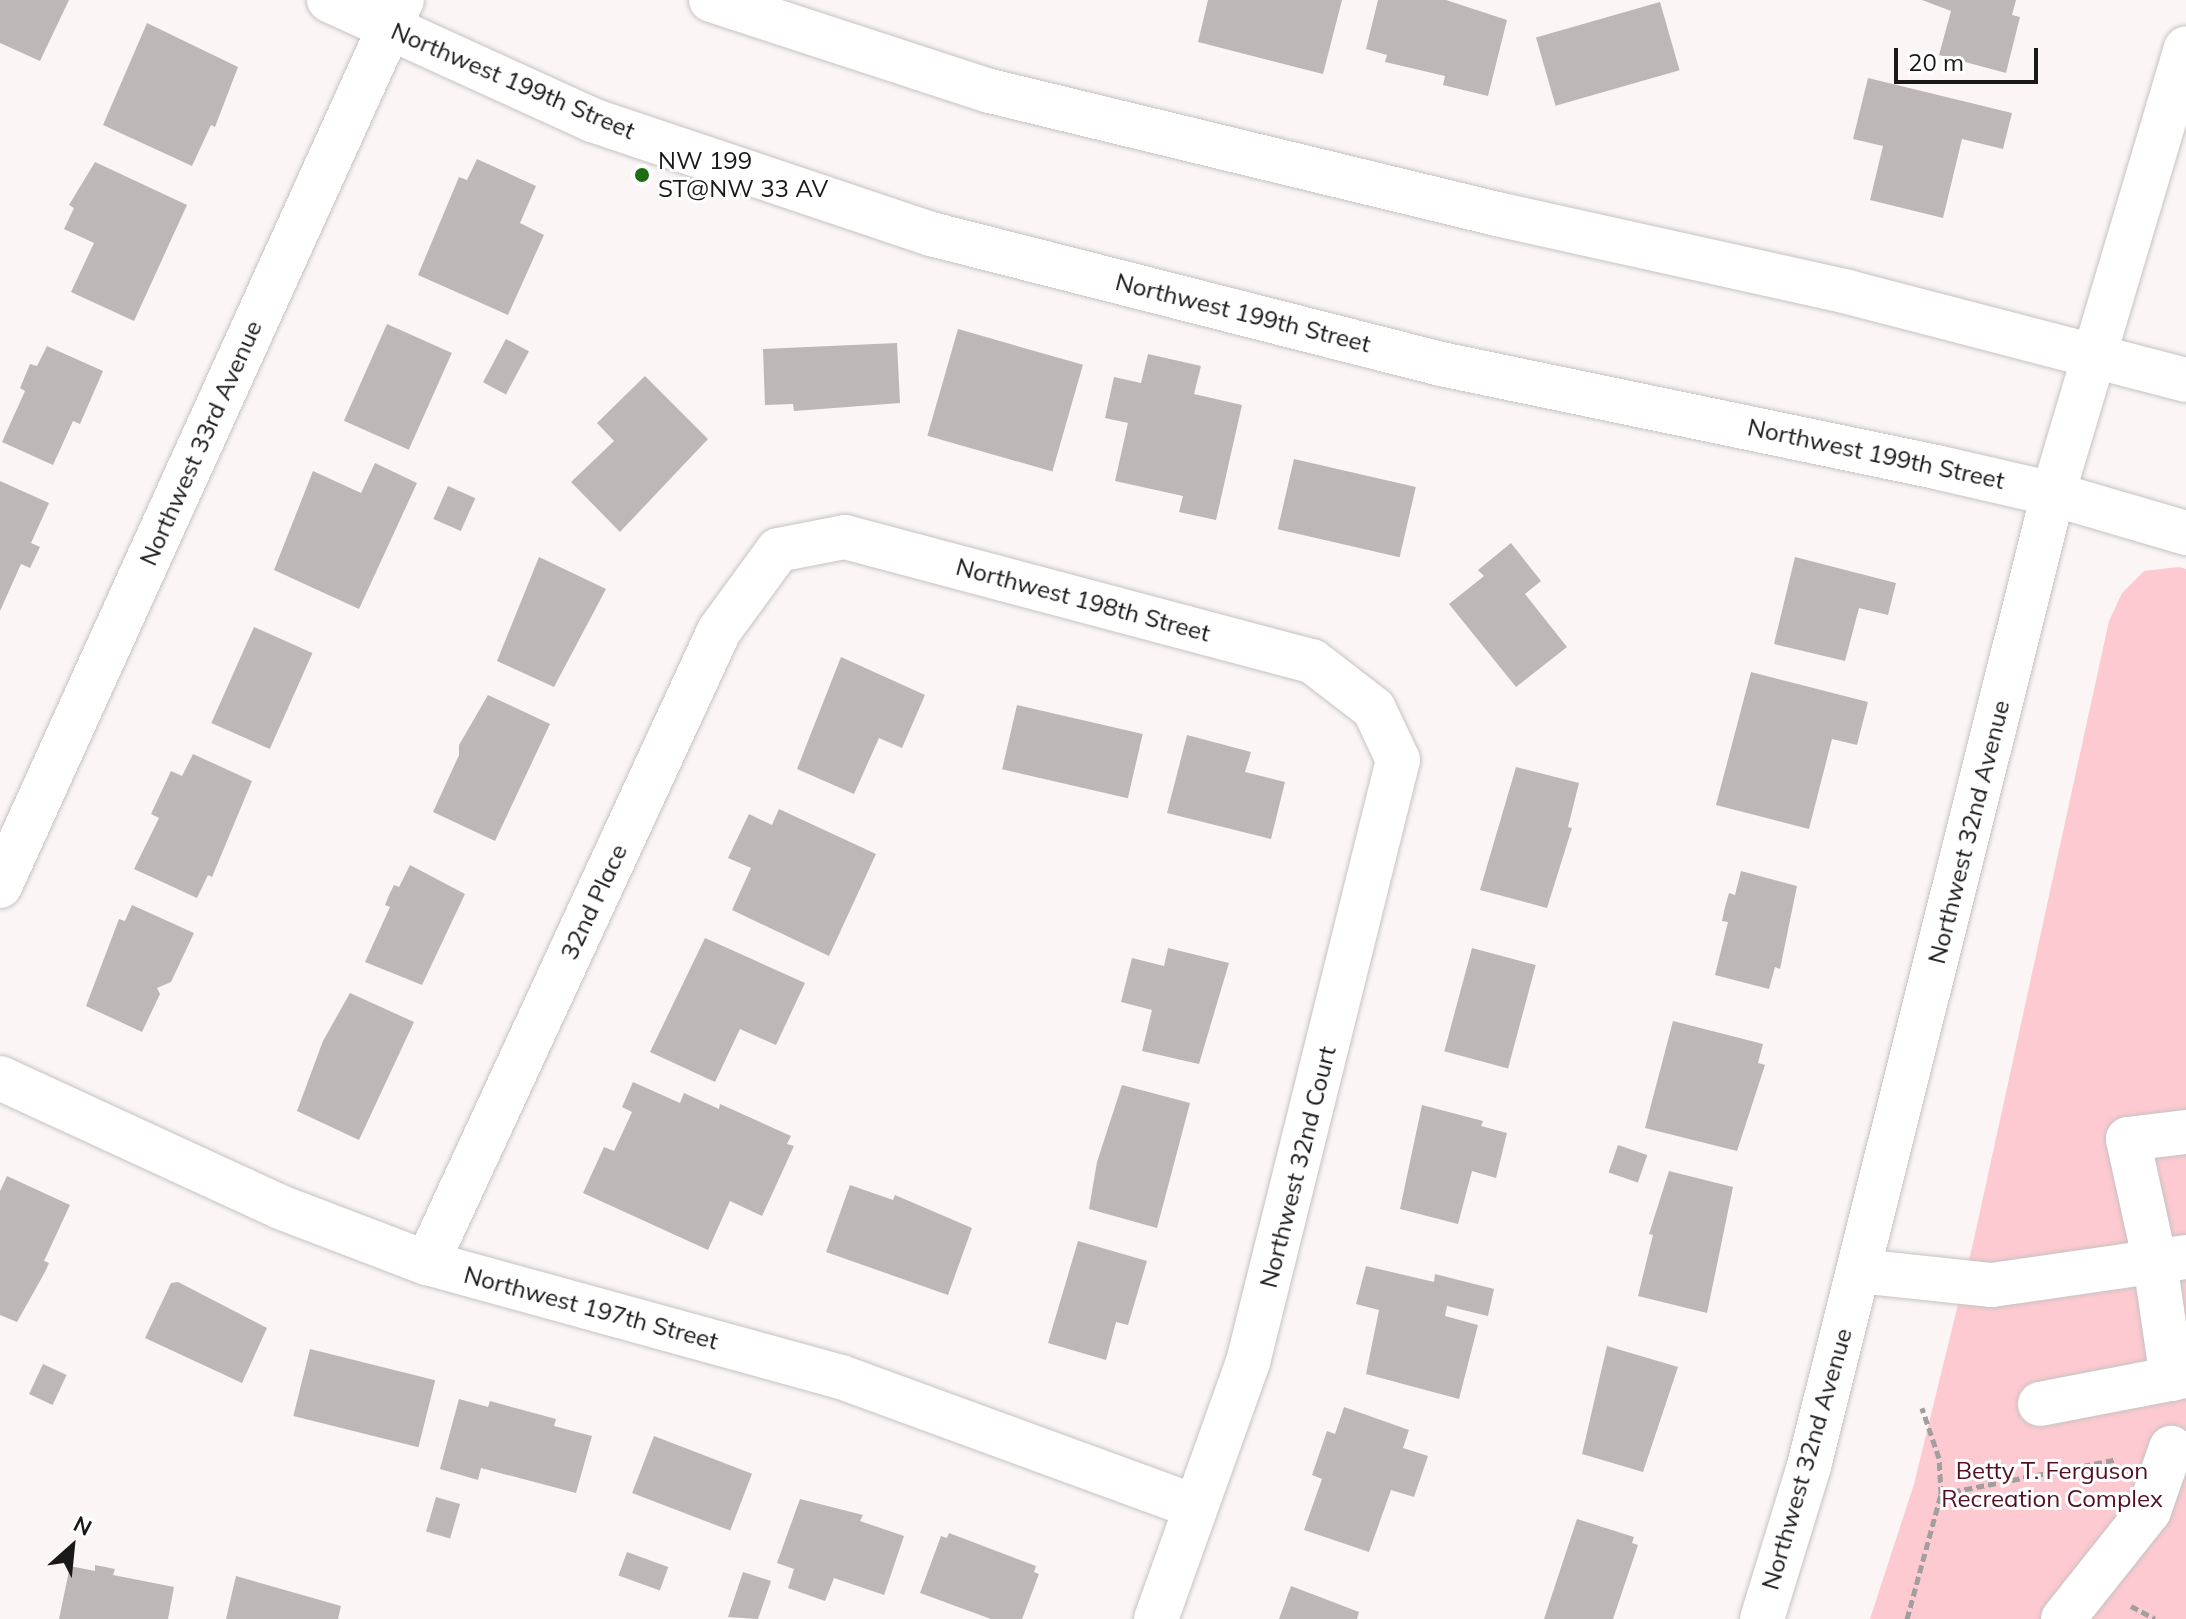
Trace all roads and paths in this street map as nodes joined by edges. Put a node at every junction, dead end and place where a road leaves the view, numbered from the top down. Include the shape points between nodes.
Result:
1 (329, 0) edge
2 (711, 0) edge
3 (396, 14) edge
4 (2186, 48) edge
5 (2094, 353) junction
6 (2186, 380) edge
7 (2053, 494) junction
8 (2186, 533) edge
9 (778, 550) joint
10 (1374, 709) joint
11 (0, 886) edge
12 (0, 1078) edge
13 (2186, 1132) edge
14 (2170, 1260) edge
15 (427, 1263) junction
16 (1859, 1271) junction
17 (2179, 1378) edge
18 (2040, 1404) dead end
19 (1922, 1408) dead end
20 (2171, 1448) dead end
21 (2126, 1458) dead end
22 (1941, 1494) junction
23 (1194, 1506) junction
24 (1156, 1619) edge
25 (1762, 1619) edge
26 (1907, 1619) edge
27 (2063, 1619) edge

1 - 3 street, Northwest 199th Street
2 - 5 street via 990,91
3 - 7 street, Northwest 199th Street via 592,120 931,234 1441,364
3 - 11 street, Northwest 33rd Avenue
4 - 5 street, Northwest 32nd Avenue
5 - 6 street
5 - 7 street, Northwest 32nd Avenue
7 - 8 street, Northwest 199th Street
7 - 16 street, Northwest 32nd Avenue
9 - 10 street, Northwest 198th Street via 845,537 1312,661
9 - 15 street, 32nd Place via 719,631
10 - 23 street, Northwest 32nd Court via 1398,760 1248,1362
12 - 15 street, Northwest 197th Street via 280,1207
13 - 14 street via 2128,1139
14 - 16 street via 1992,1285
14 - 17 street
15 - 23 street, Northwest 197th Street via 841,1377
16 - 25 street, Northwest 32nd Avenue
17 - 18 street
19 - 22 path via 1939,1458
20 - 27 street via 2149,1511
21 - 22 path
22 - 26 path
23 - 24 street, Northwest 32nd Court

